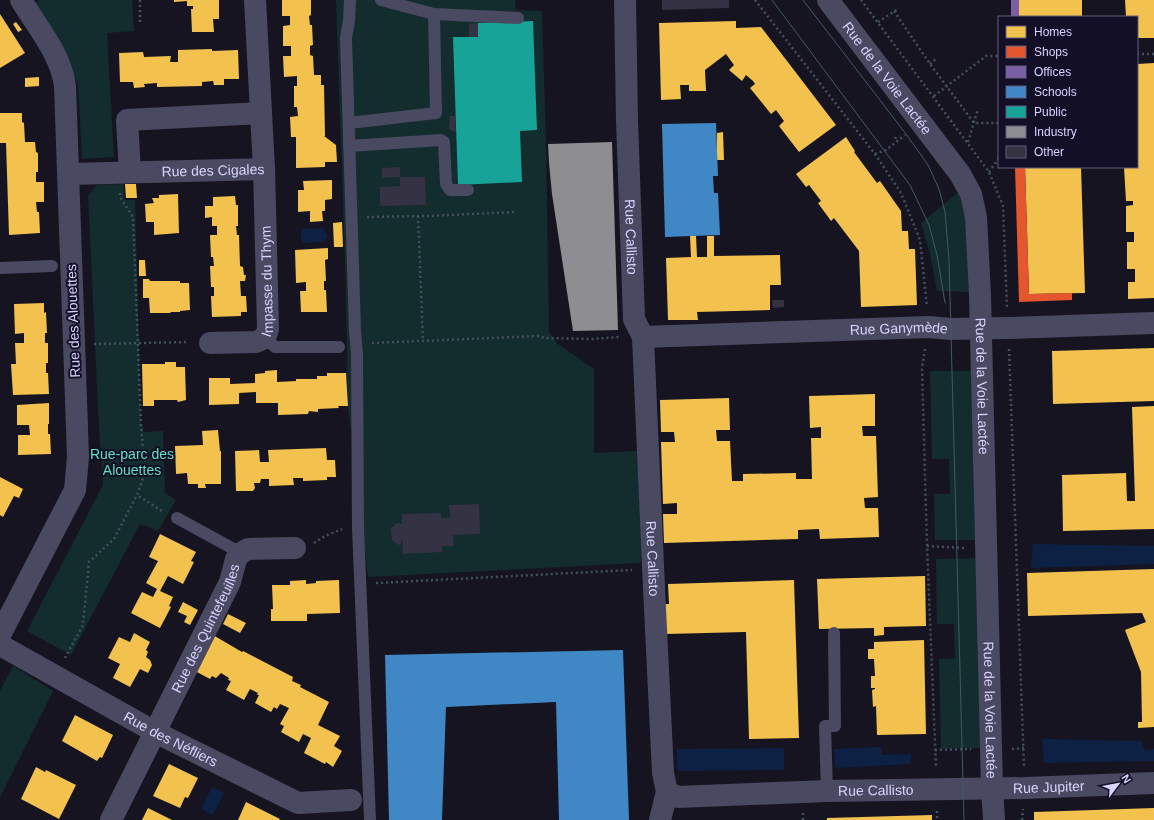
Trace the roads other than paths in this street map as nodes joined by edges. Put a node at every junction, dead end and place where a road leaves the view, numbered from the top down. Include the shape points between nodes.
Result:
1 (21, 0) edge
2 (255, 0) edge
3 (350, 0) edge
4 (381, 0) edge
5 (625, 0) edge
6 (828, 0) edge
7 (434, 14) junction
8 (518, 18) dead end
9 (261, 113) junction
10 (349, 123) junction
11 (350, 146) junction
12 (264, 169) junction
13 (125, 172) junction
14 (68, 174) junction
15 (468, 190) dead end
16 (52, 266) dead end
17 (0, 268) edge
18 (1154, 323) edge
19 (980, 328) junction
20 (643, 336) junction
21 (265, 338) junction
22 (210, 343) road end
23 (339, 348) dead end
24 (177, 518) road end
25 (295, 548) road end
26 (241, 553) junction
27 (834, 633) dead end
28 (0, 635) edge
29 (0, 644) edge
30 (155, 732) junction
31 (1154, 783) edge
32 (992, 788) junction
33 (827, 791) junction
34 (667, 792) junction
35 (351, 800) dead end
36 (111, 820) edge
37 (370, 820) edge
38 (660, 820) edge
39 (994, 820) edge

1 - 14 street, Rue des Alouettes via 52,51 63,75
2 - 9 street, Rue des Cigales
3 - 10 lane via 346,38
4 - 7 lane
5 - 20 street, Rue Callisto via 634,319
6 - 19 street, Rue de la Voie Lactée via 960,174 970,194 976,217
7 - 8 lane
7 - 10 lane via 436,113
9 - 12 street, Rue des Cigales
9 - 13 street via 127,120
10 - 11 lane
11 - 15 lane via 441,140 444,142 446,184 450,190
11 - 37 lane via 358,528
12 - 13 street, Rue des Cigales
12 - 21 street, Impasse du Thym via 268,328
13 - 14 street, Rue des Cigales
14 - 28 street, Rue des Alouettes via 78,457 75,490
16 - 17 lane
18 - 19 street, Rue Ganymède
19 - 20 street, Rue Ganymède via 929,327
19 - 32 street, Rue de la Voie Lactée
20 - 34 street, Rue Callisto via 663,773
21 - 22 street, Impasse du Thym via 256,342
21 - 23 lane via 275,348
24 - 26 lane
25 - 26 street, Rue des Quintefeuilles via 248,549
26 - 30 street, Rue des Quintefeuilles via 236,559 230,582
27 - 33 lane via 835,726 825,726
29 - 30 street, Rue des Néfliers
30 - 35 street, Rue des Néfliers via 298,803
30 - 36 street, Rue des Quintefeuilles
31 - 32 street, Rue Jupiter
32 - 33 street, Rue Callisto
32 - 39 street, Rue de la Voie Lactée
33 - 34 street, Rue Callisto via 678,797
34 - 38 street

